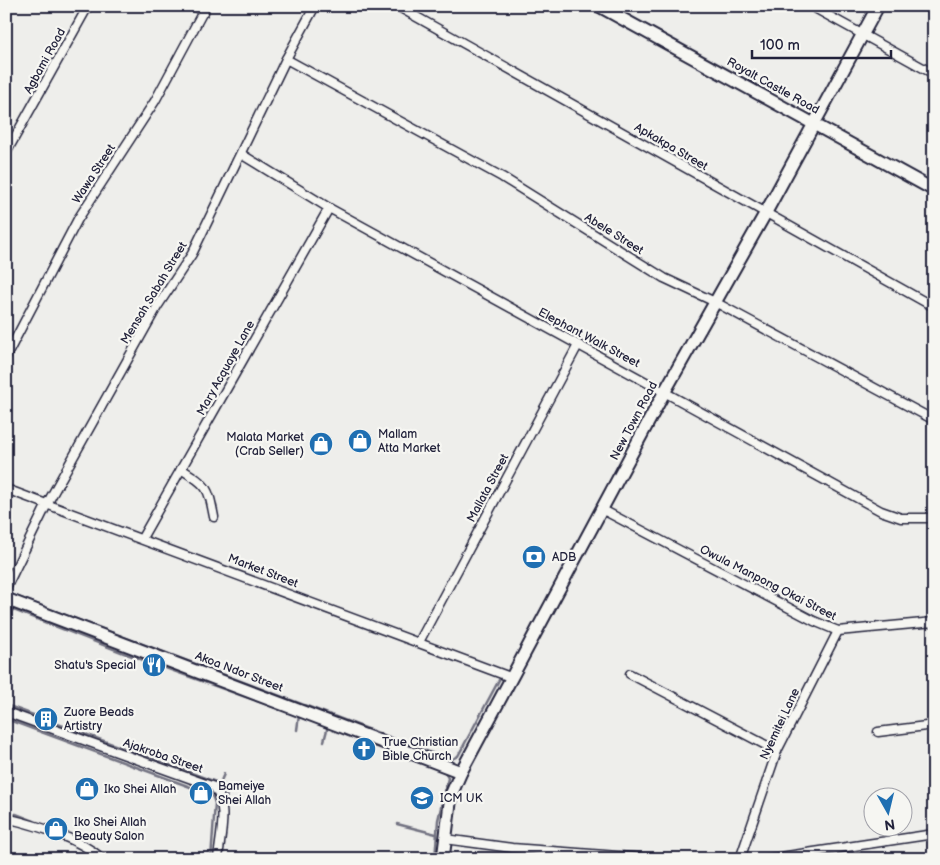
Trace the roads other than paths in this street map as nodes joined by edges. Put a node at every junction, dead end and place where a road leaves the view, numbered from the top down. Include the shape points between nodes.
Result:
1 (88, 6) edge
2 (193, 6) edge
3 (315, 6) edge
4 (397, 6) edge
5 (599, 6) edge
6 (811, 6) edge
7 (878, 6) edge
8 (205, 9) edge
9 (862, 35) junction
10 (286, 59) junction
11 (934, 74) edge
12 (813, 124) junction
13 (6, 153) edge
14 (241, 154) junction
15 (934, 190) edge
16 (329, 208) junction
17 (765, 214) junction
18 (715, 302) junction
19 (934, 307) edge
20 (578, 345) junction
21 (6, 357) edge
22 (664, 391) junction
23 (934, 420) edge
24 (181, 469) junction
25 (6, 489) edge
26 (47, 504) junction
27 (603, 510) junction
28 (214, 517) dead end
29 (934, 518) edge
30 (142, 538) junction
31 (6, 588) edge
32 (6, 599) edge
33 (934, 622) edge
34 (838, 631) junction
35 (419, 642) junction
36 (630, 674) dead end
37 (510, 677) junction
38 (6, 712) edge
39 (934, 725) edge
40 (878, 732) dead end
41 (777, 752) junction
42 (461, 772) junction
43 (6, 818) edge
44 (934, 834) edge
45 (444, 839) junction
46 (103, 859) edge
47 (218, 859) edge
48 (443, 859) edge
49 (658, 859) edge
50 (740, 859) edge
51 (767, 859) edge

1 - 13 street, Agbami Road
2 - 8 street
3 - 10 street, Mensah Sabah Street
4 - 17 street, Apkakpa Street
5 - 12 street, Royalt Castle Road
6 - 9 street
7 - 9 street, New Town Road
8 - 21 street, Wawa Street via 155,101 78,220
9 - 11 street
9 - 12 street, New Town Road
10 - 14 street, Mensah Sabah Street
10 - 18 street, Abele Street via 502,178 664,278
12 - 15 street, Royalt Castle Road
12 - 17 street, New Town Road
14 - 16 street, Elephant Walk Street
14 - 26 street, Mensah Sabah Street via 192,254 157,307
16 - 20 street, Elephant Walk Street
16 - 24 street, Mary Acquaye Lane
17 - 18 street, New Town Road
17 - 19 street, Apkakpa Street
18 - 22 street, New Town Road
18 - 23 street, Abele Street
20 - 22 street, Elephant Walk Street
20 - 35 street, Mallata Street
22 - 27 street, New Town Road
22 - 29 street, Elephant Walk Street via 881,510 901,518
24 - 28 street via 204,484
24 - 30 street, Mary Acquaye Lane
25 - 26 street, Market Street
26 - 30 street, Market Street
26 - 31 street, Mensah Sabah Street
27 - 34 street, Owula Manpong Okai Street
27 - 37 street, New Town Road
30 - 35 street, Market Street
32 - 42 street, Akoa Ndor Street
33 - 34 street, Owula Manpong Okai Street
34 - 41 street, Nyemitei Lane
35 - 37 street, Market Street
36 - 41 street
37 - 42 street, New Town Road
38 - 47 street, Ajakroba Street via 214,786 222,809
39 - 40 street
41 - 50 street, Nyemitei Lane
42 - 45 street, New Town Road via 451,795
43 - 46 street via 50,830
44 - 51 street
45 - 48 street, New Town Road
45 - 49 street via 512,848

